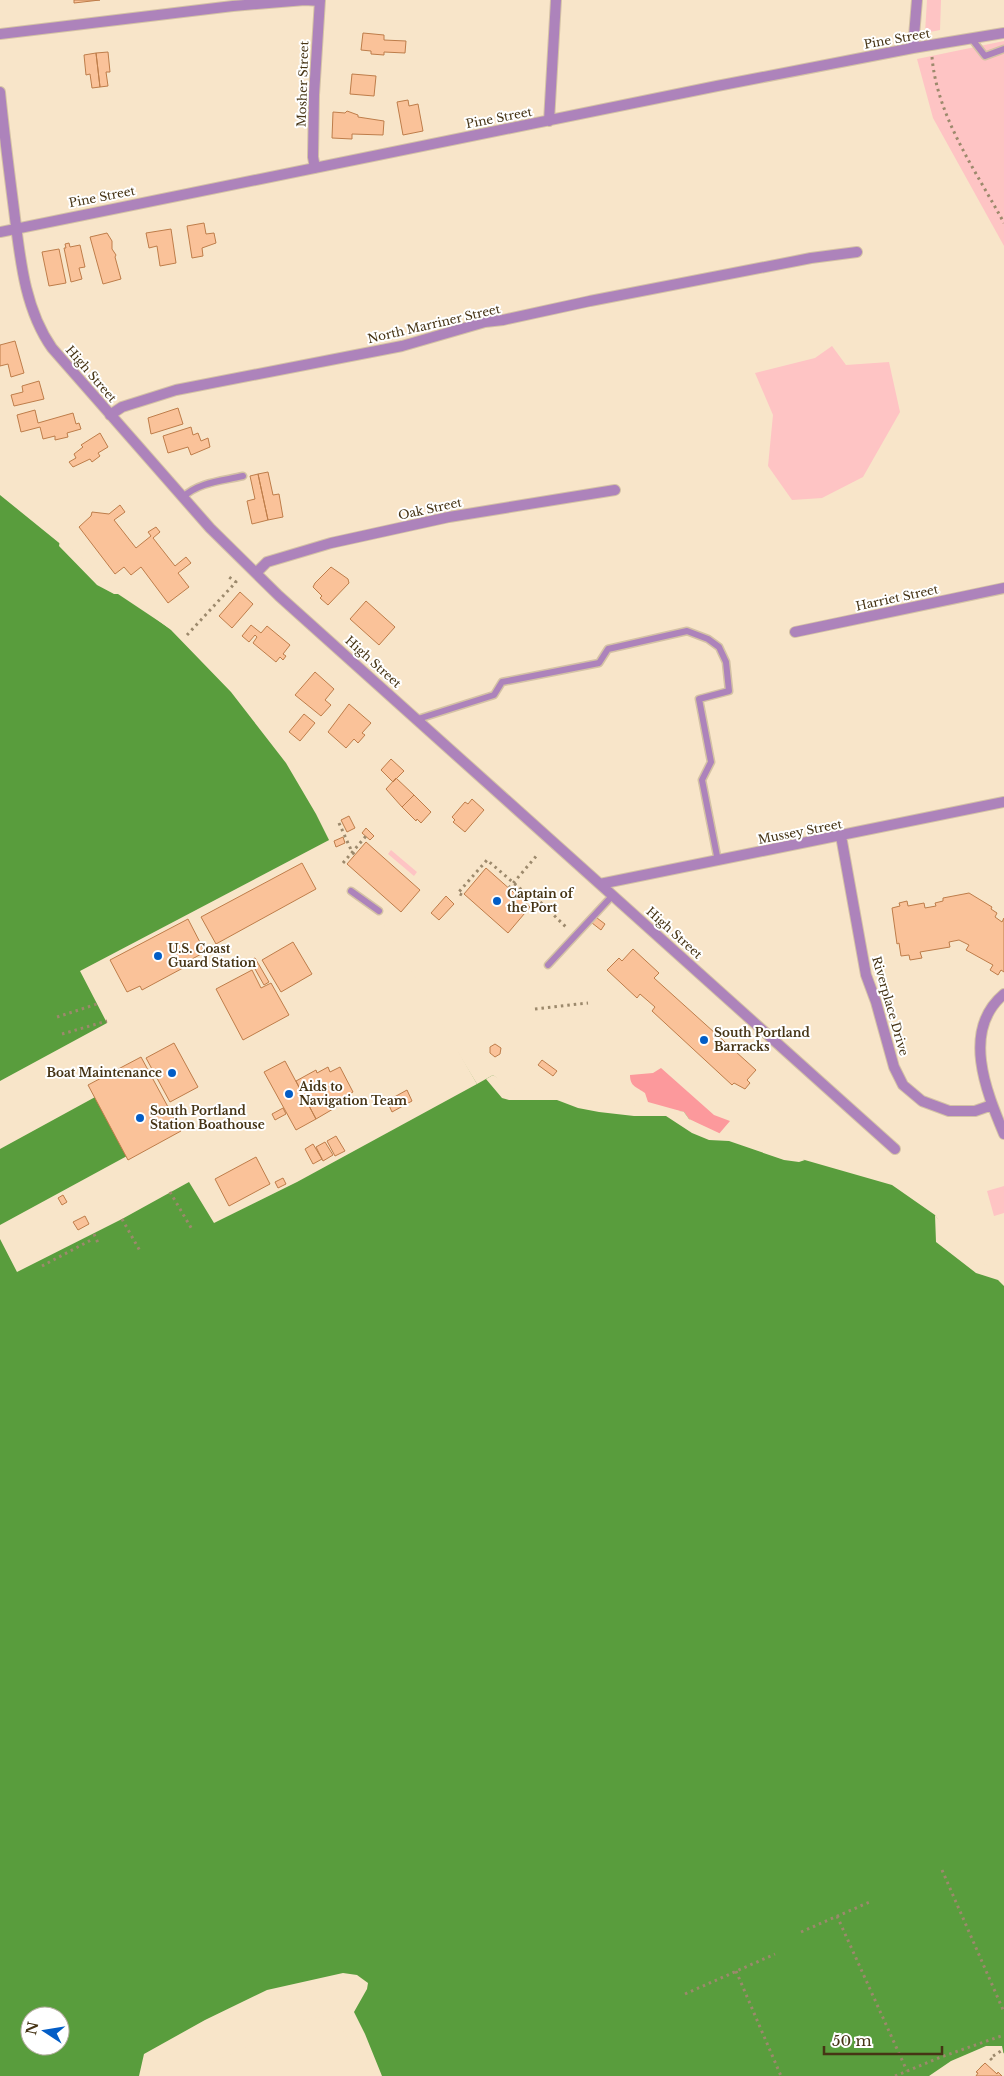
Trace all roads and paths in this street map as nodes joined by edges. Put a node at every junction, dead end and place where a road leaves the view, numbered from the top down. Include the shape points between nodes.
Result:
1 (320, 0) edge
2 (556, 0) edge
3 (917, 0) edge
4 (1004, 33) edge
5 (0, 34) edge
6 (971, 38) junction
7 (913, 48) junction
8 (1004, 49) edge
9 (931, 54) dead end
10 (0, 92) edge
11 (549, 121) junction
12 (315, 168) junction
13 (1004, 223) edge
14 (16, 228) junction
15 (0, 232) edge
16 (857, 252) dead end
17 (110, 415) junction
18 (243, 476) dead end
19 (615, 490) dead end
20 (183, 498) junction
21 (256, 573) junction
22 (229, 576) dead end
23 (1004, 588) edge
24 (795, 632) dead end
25 (186, 635) dead end
26 (418, 719) junction
27 (1004, 802) edge
28 (339, 823) dead end
29 (366, 836) dead end
30 (842, 836) junction
31 (354, 853) junction
32 (538, 854) dead end
33 (718, 861) junction
34 (342, 863) dead end
35 (513, 883) junction
36 (600, 884) junction
37 (509, 888) dead end
38 (351, 891) dead end
39 (462, 895) dead end
40 (613, 895) junction
41 (379, 911) dead end
42 (567, 928) dead end
43 (548, 966) dead end
44 (1004, 994) edge
45 (588, 1002) dead end
46 (97, 1004) dead end
47 (535, 1008) dead end
48 (57, 1017) dead end
49 (107, 1021) dead end
50 (62, 1034) dead end
51 (992, 1105) junction
52 (1004, 1134) edge
53 (895, 1149) dead end
54 (170, 1192) dead end
55 (122, 1219) dead end
56 (192, 1231) dead end
57 (98, 1243) dead end
58 (140, 1251) dead end
59 (42, 1266) dead end
60 (942, 1870) dead end
61 (872, 1900) dead end
62 (837, 1916) junction
63 (801, 1932) dead end
64 (775, 1954) dead end
65 (736, 1971) junction
66 (685, 1994) dead end
67 (1004, 2012) edge
68 (1004, 2035) edge
69 (1004, 2049) edge
70 (992, 2060) dead end
71 (907, 2071) junction
72 (781, 2076) edge
73 (895, 2076) edge

1 - 5 street
1 - 12 street, Mosher Street via 314,95
2 - 11 street
3 - 7 street
4 - 6 street, Pine Street
6 - 7 street, Pine Street
6 - 8 lane via 985,56
7 - 11 street, Pine Street
9 - 13 path via 940,98 953,129
10 - 14 street, High Street
11 - 12 street, Pine Street
12 - 14 street, Pine Street
14 - 15 street, Pine Street
14 - 17 street, High Street via 27,291 41,333
16 - 17 street, North Marriner Street via 811,258 485,322 402,346 176,390 122,406
17 - 20 street, High Street
18 - 20 lane via 201,485
19 - 21 street, Oak Street via 449,517 331,543 267,562
20 - 21 street, High Street
21 - 26 street, High Street
22 - 25 path via 236,582
23 - 24 street, Harriet Street
26 - 33 lane via 494,695 502,682 599,664 608,649 687,631 708,639 719,647 726,662 728,691 700,699 711,762 702,780
26 - 36 street, High Street
27 - 30 street, Mussey Street
28 - 31 path
29 - 31 path
30 - 33 street, Mussey Street
30 - 51 street, Riverplace Drive via 866,975 894,1067 903,1085 922,1101 949,1111 975,1111
31 - 34 path
32 - 35 path
33 - 36 street, Mussey Street
35 - 37 path
35 - 39 path via 487,860 458,893
35 - 42 path via 531,893
36 - 40 street, High Street
38 - 41 lane
40 - 43 lane
40 - 53 street, High Street
44 - 51 street via 989,1010 981,1033 980,1051
45 - 47 path
46 - 48 path
49 - 50 path
51 - 52 street
54 - 56 path
55 - 58 path
57 - 59 path via 95,1236
60 - 67 path
61 - 62 path
62 - 63 path
62 - 71 path
64 - 65 path
65 - 66 path
65 - 72 path
68 - 71 path
69 - 70 path via 990,2058
71 - 73 path

